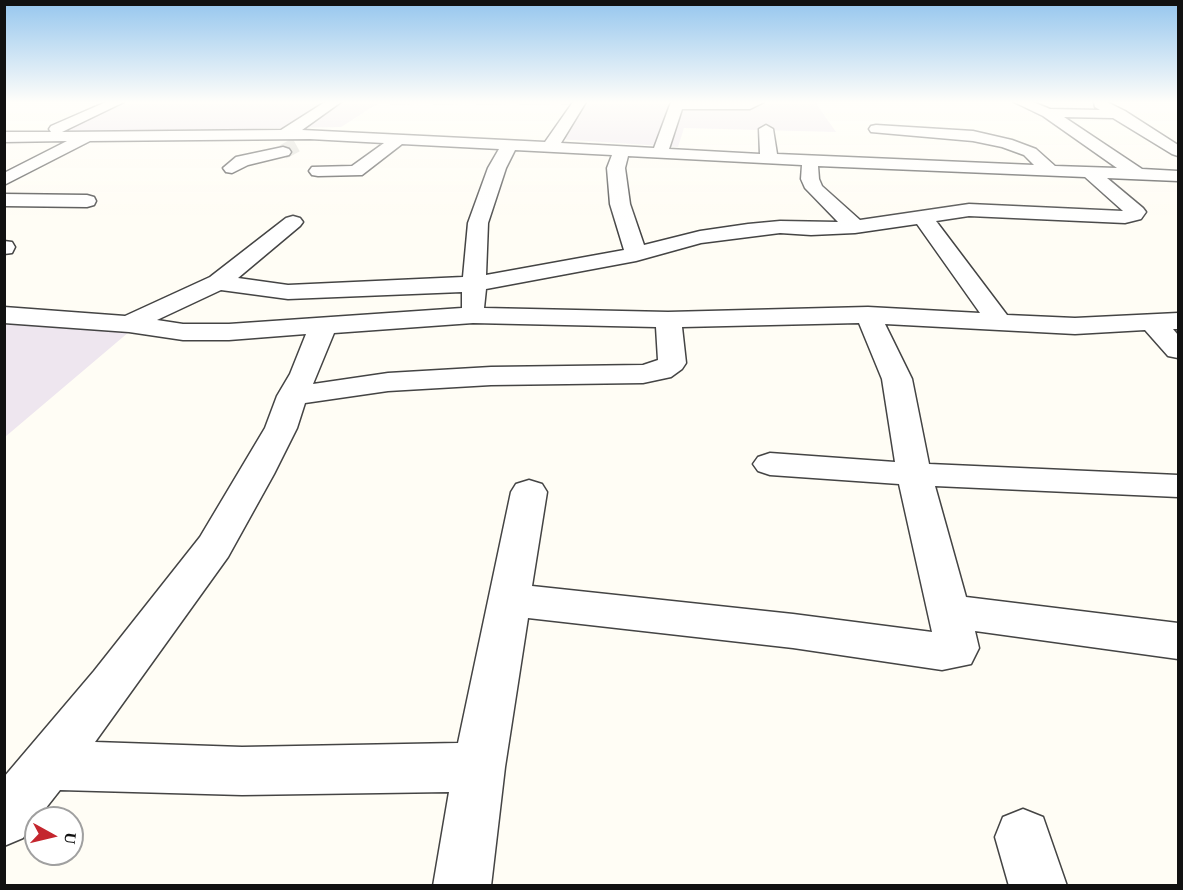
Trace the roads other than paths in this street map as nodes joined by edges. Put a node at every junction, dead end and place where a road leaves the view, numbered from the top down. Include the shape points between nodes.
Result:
1 (75, 144) edge
2 (393, 144) edge
3 (501, 144) edge
4 (510, 144) junction
5 (552, 144) edge
6 (662, 144) edge
7 (767, 144) edge
8 (1010, 144) edge
9 (1093, 144) edge
10 (550, 147) junction
11 (621, 151) junction
12 (283, 152) tunnel mouth
13 (660, 153) junction
14 (769, 159) junction
15 (810, 161) junction
16 (232, 168) dead end
17 (318, 171) tunnel mouth
18 (1052, 172) junction
19 (1090, 173) junction
20 (1137, 174) junction
21 (1179, 176) edge
22 (4, 180) edge
23 (4, 200) edge
24 (87, 201) dead end
25 (922, 216) junction
26 (293, 222) dead end
27 (855, 227) junction
28 (636, 254) junction
29 (218, 282) junction
30 (475, 284) junction
31 (4, 315) edge
32 (473, 315) junction
33 (868, 315) junction
34 (668, 320) junction
35 (1151, 321) junction
36 (1179, 321) edge
37 (1000, 323) junction
38 (129, 324) junction
39 (324, 324) junction
40 (1179, 350) edge
41 (292, 396) junction
42 (770, 464) dead end
43 (914, 474) junction
44 (1179, 486) edge
45 (529, 492) dead end
46 (511, 600) junction
47 (949, 611) junction
48 (1179, 642) edge
49 (46, 765) junction
50 (479, 767) junction
51 (4, 819) edge
52 (462, 885) edge

1 - 22 street
2 - 17 street via 356,171
3 - 4 street
4 - 10 street
4 - 30 street via 496,168 478,223
5 - 10 street
6 - 13 street
7 - 14 street
8 - 18 street via 1030,152
9 - 20 street
10 - 11 street
11 - 13 street
11 - 28 street via 616,168 620,204
12 - 16 street via 242,161
13 - 14 street
14 - 15 street
15 - 18 street
15 - 27 street via 814,188
18 - 19 street
19 - 20 street
19 - 25 street via 1136,212 1134,215 993,210
20 - 21 street
23 - 24 street
25 - 27 street
25 - 37 street
26 - 29 street
27 - 28 street via 748,230 700,237
28 - 30 street
29 - 30 street via 288,292
29 - 38 street
30 - 32 street
31 - 38 street
32 - 34 street
32 - 39 street
33 - 34 street
33 - 37 street
33 - 43 street via 897,380
34 - 41 street via 672,363 661,371 388,382
35 - 36 street
35 - 37 street via 1075,326
35 - 40 street
38 - 39 street via 183,332
39 - 41 street
41 - 49 street via 281,428 214,547
42 - 43 street
43 - 44 street
43 - 47 street
45 - 46 street
46 - 47 street via 793,631 942,652 957,648
46 - 50 street
47 - 48 street
49 - 50 street via 242,771
49 - 51 street
50 - 52 street

